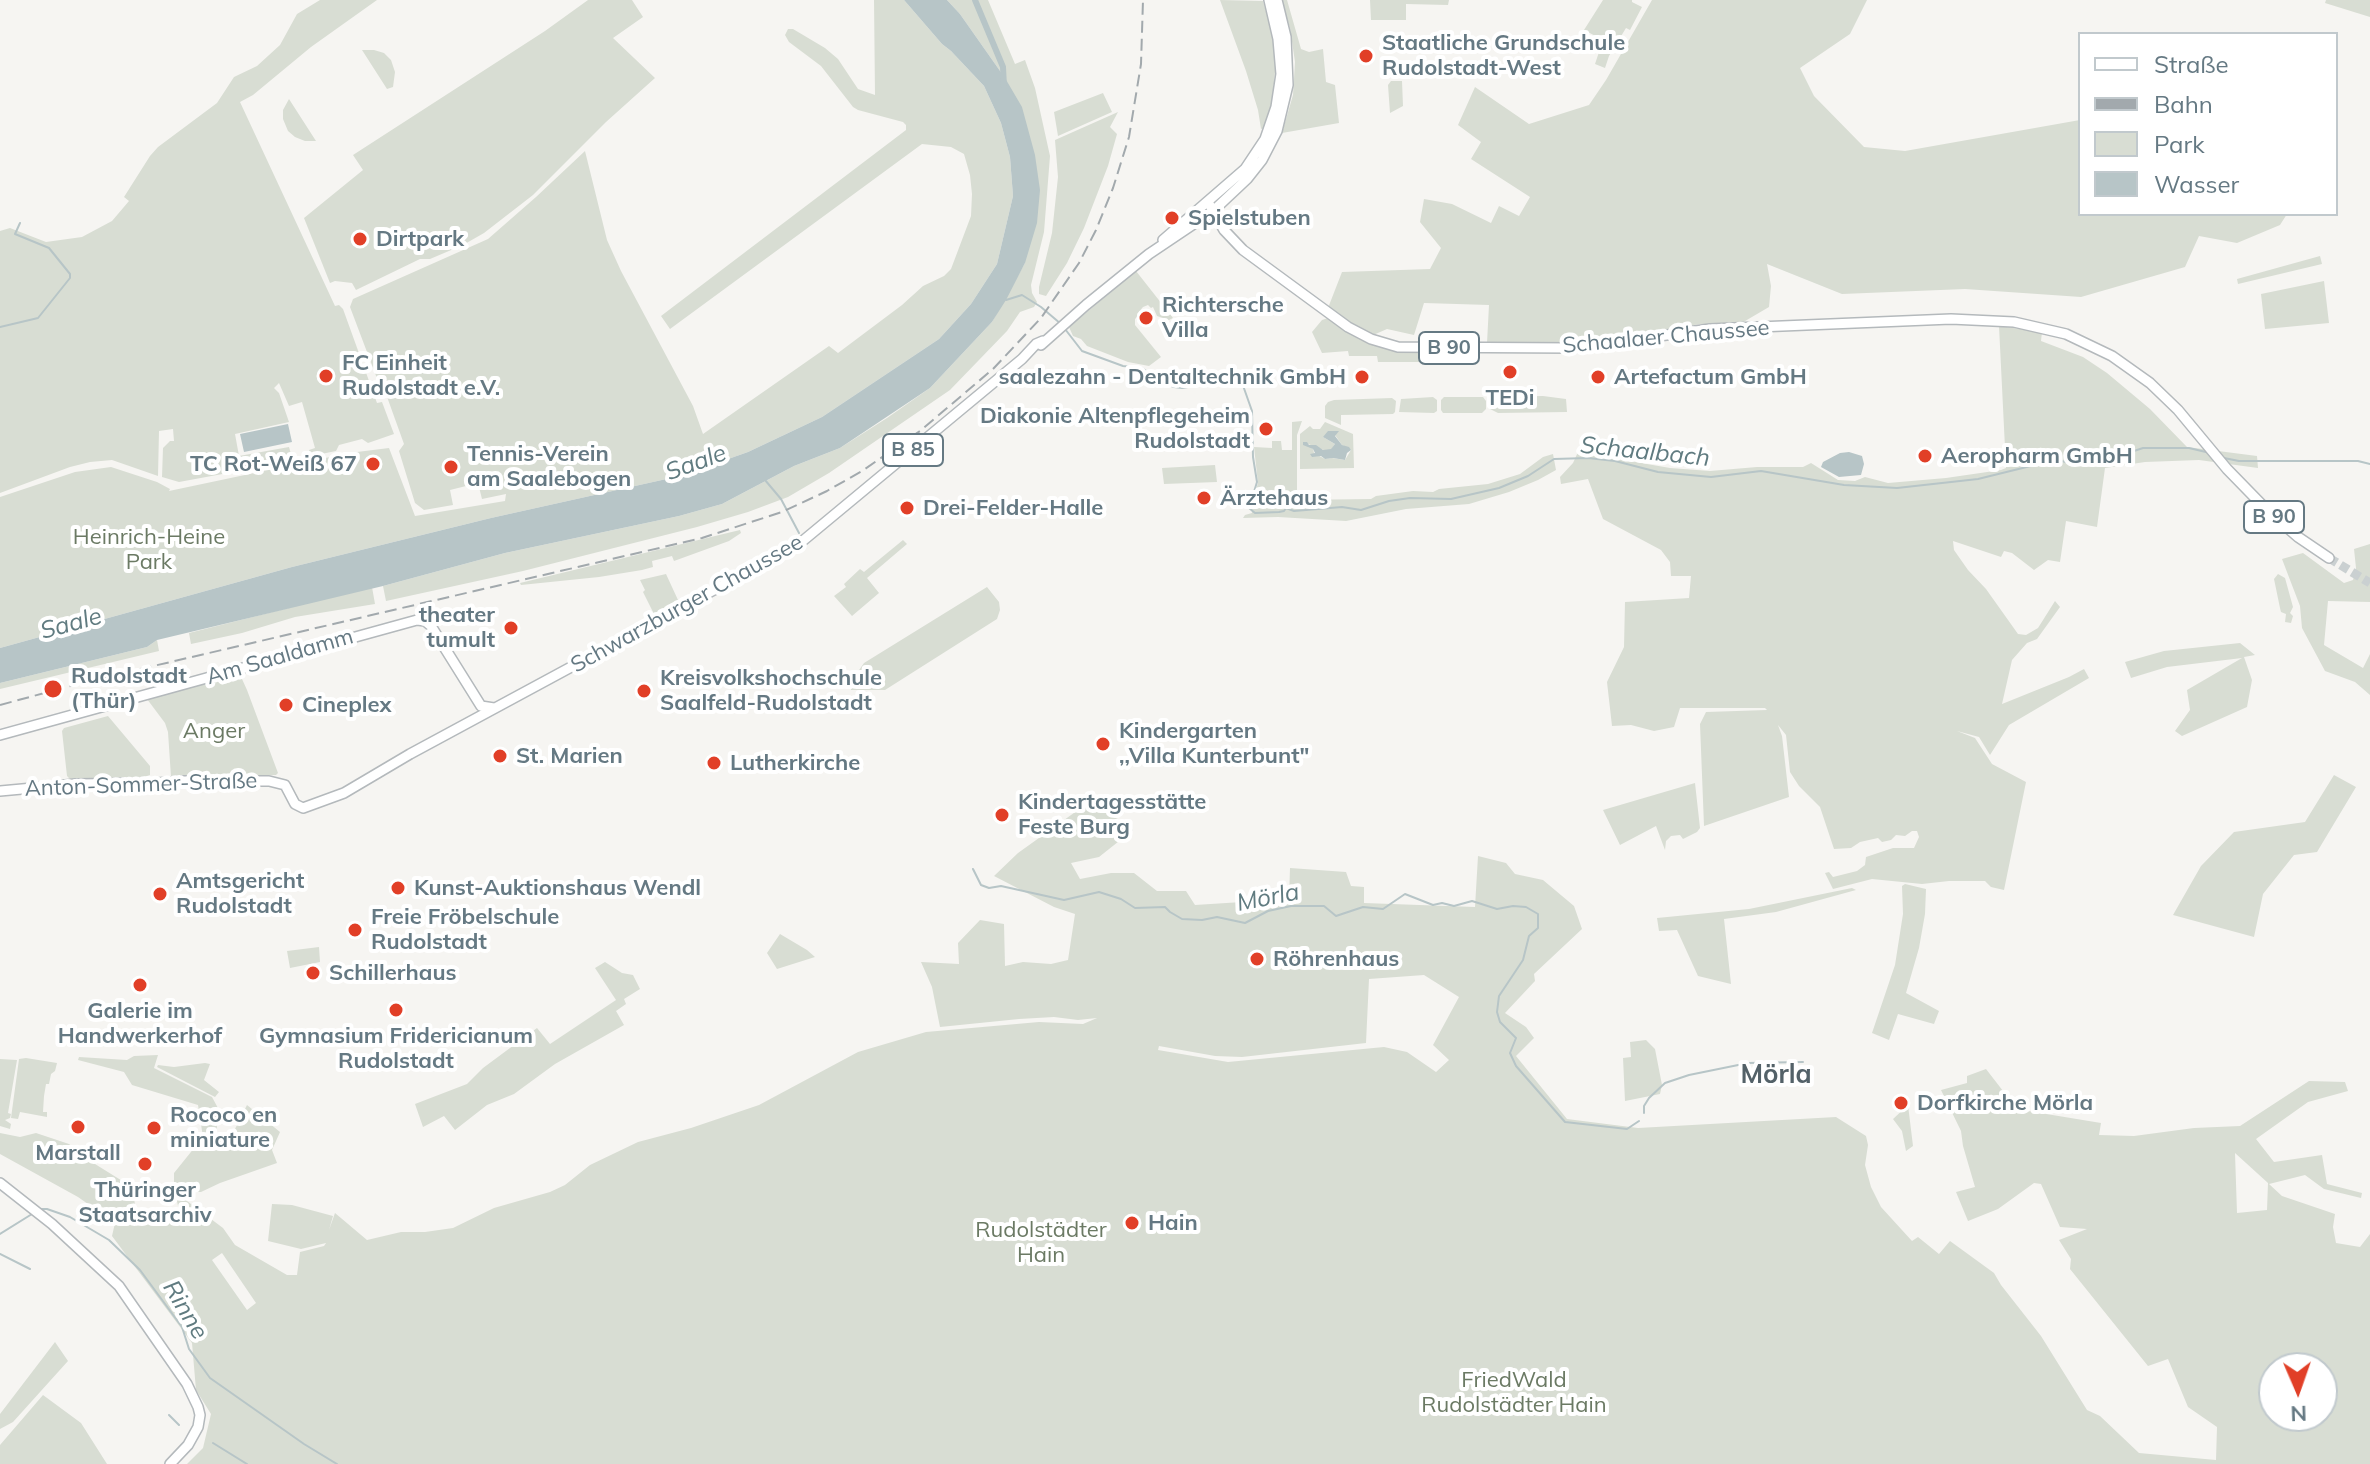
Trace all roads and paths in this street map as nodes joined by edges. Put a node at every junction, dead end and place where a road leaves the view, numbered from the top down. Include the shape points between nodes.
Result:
1 (1269, 0) edge
2 (1277, 0) edge
3 (1210, 206) junction
4 (2329, 558) tunnel mouth
5 (479, 703) junction
6 (503, 705) junction
7 (472, 722) junction
8 (0, 735) edge
9 (282, 783) joint
10 (0, 791) edge
11 (0, 1183) edge
12 (170, 1464) edge

1 - 3 main road, B 85 via 1281,62 1274,117 1254,158
2 - 3 main road, B 85 via 1289,63 1277,131 1256,169
3 - 4 main road, Schaalaer Chaussee / B 90 via 1235,243 1286,283 1348,327 1398,347 1572,348 1724,328 1971,319 2033,325 2080,339 2150,383 2275,517
3 - 6 main road, Schwarzburger Chaussee / B 85 via 799,544
5 - 6 main road via 487,709
5 - 7 main road via 481,713
5 - 8 main road, Am Saaldamm via 431,626 411,620
6 - 7 main road, Schwarzburger Chaussee / B 85
7 - 9 main road, Schwarzburger Chaussee / B 85 via 344,793 303,808
9 - 10 main road, Anton-Sommer-Straße / B 85 via 185,781
11 - 12 main road via 121,1289 196,1400 200,1420 195,1435

